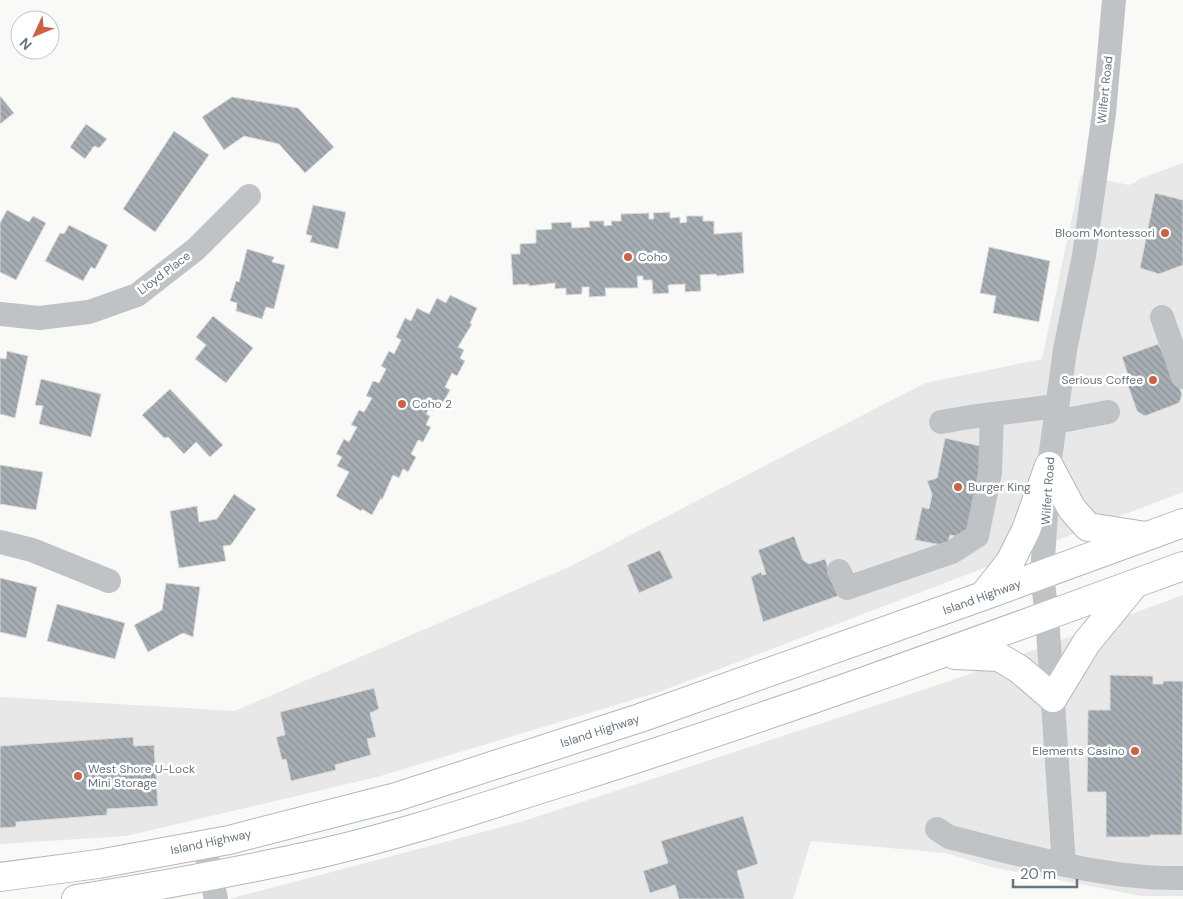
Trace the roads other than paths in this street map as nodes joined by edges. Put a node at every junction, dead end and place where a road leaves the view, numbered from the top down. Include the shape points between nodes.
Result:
1 (1114, 0) edge
2 (249, 196) dead end
3 (0, 314) edge
4 (1162, 317) dead end
5 (1183, 376) edge
6 (1108, 412) dead end
7 (992, 414) junction
8 (1056, 414) junction
9 (941, 422) dead end
10 (1049, 466) junction
11 (1183, 523) edge
12 (1147, 536) junction
13 (0, 542) edge
14 (1182, 568) edge
15 (839, 571) dead end
16 (1042, 575) junction
17 (110, 581) dead end
18 (1135, 584) junction
19 (984, 596) junction
20 (1047, 616) junction
21 (942, 654) junction
22 (1053, 698) junction
23 (937, 828) dead end
24 (204, 844) junction
25 (1064, 865) junction
26 (0, 877) edge
27 (1183, 878) edge
28 (214, 888) edge
29 (76, 899) edge

1 - 8 street, Wilfert Road via 1104,113
2 - 3 street, Lloyd Place via 196,249 137,294 89,312 39,318
4 - 5 street
6 - 8 street
7 - 8 street
7 - 9 street
7 - 15 street via 990,473 977,536 952,552 847,588
8 - 10 street, Wilfert Road
10 - 12 main road via 1072,509 1088,527
10 - 16 street, Wilfert Road
10 - 19 main road via 1026,530 1010,562
11 - 12 main road, Island Highway
12 - 16 main road, Island Highway
13 - 17 street via 32,550
14 - 18 main road
16 - 19 main road, Island Highway
16 - 20 street, Wilfert Road
18 - 20 main road
18 - 22 main road via 1087,642
19 - 24 main road, Island Highway via 640,718 405,794
20 - 21 main road
20 - 22 street, Wilfert Road
21 - 22 main road via 999,657 1019,668
21 - 28 main road via 678,745
22 - 25 street, Wilfert Road
23 - 25 street via 949,837
24 - 26 main road, Island Highway via 98,864
24 - 28 street
25 - 27 street via 1166,879
28 - 29 main road

